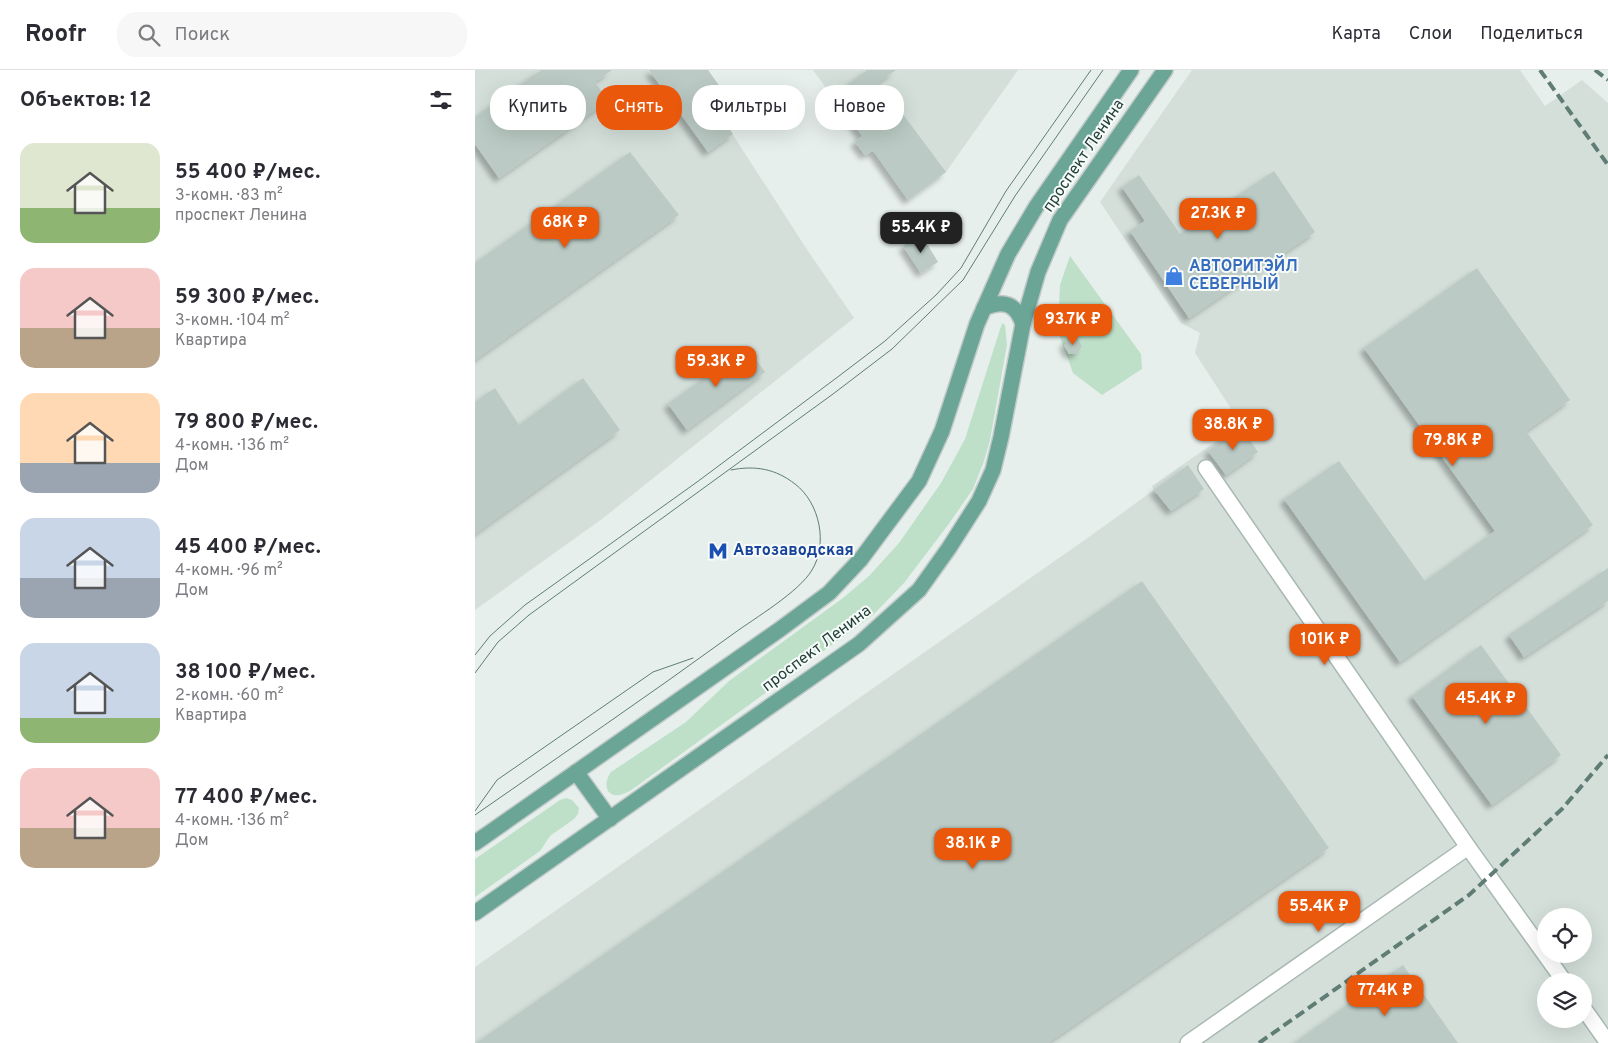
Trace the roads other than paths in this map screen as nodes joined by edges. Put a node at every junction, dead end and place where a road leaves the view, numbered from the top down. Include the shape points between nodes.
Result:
1 (1131, 70) edge
2 (1165, 70) edge
3 (985, 308) junction
4 (1023, 324) junction
5 (1206, 468) dead end
6 (577, 772) junction
7 (609, 819) junction
8 (475, 843) edge
9 (1468, 847) junction
10 (475, 913) edge
11 (1558, 973) edge
12 (1592, 1019) edge
13 (1608, 1042) edge
14 (1187, 1043) edge

1 - 3 main road, проспект Ленина via 1036,207 1008,254
2 - 4 main road, проспект Ленина via 1060,220 1038,272
3 - 4 main road via 1004,303 1016,309
3 - 6 main road, проспект Ленина via 942,431 919,481 861,559 829,593
4 - 7 main road, проспект Ленина via 993,470 979,501 919,590 859,644
5 - 9 street
6 - 7 main road
6 - 8 main road, проспект Ленина
7 - 10 main road, проспект Ленина
9 - 11 street
9 - 14 street
12 - 13 street

